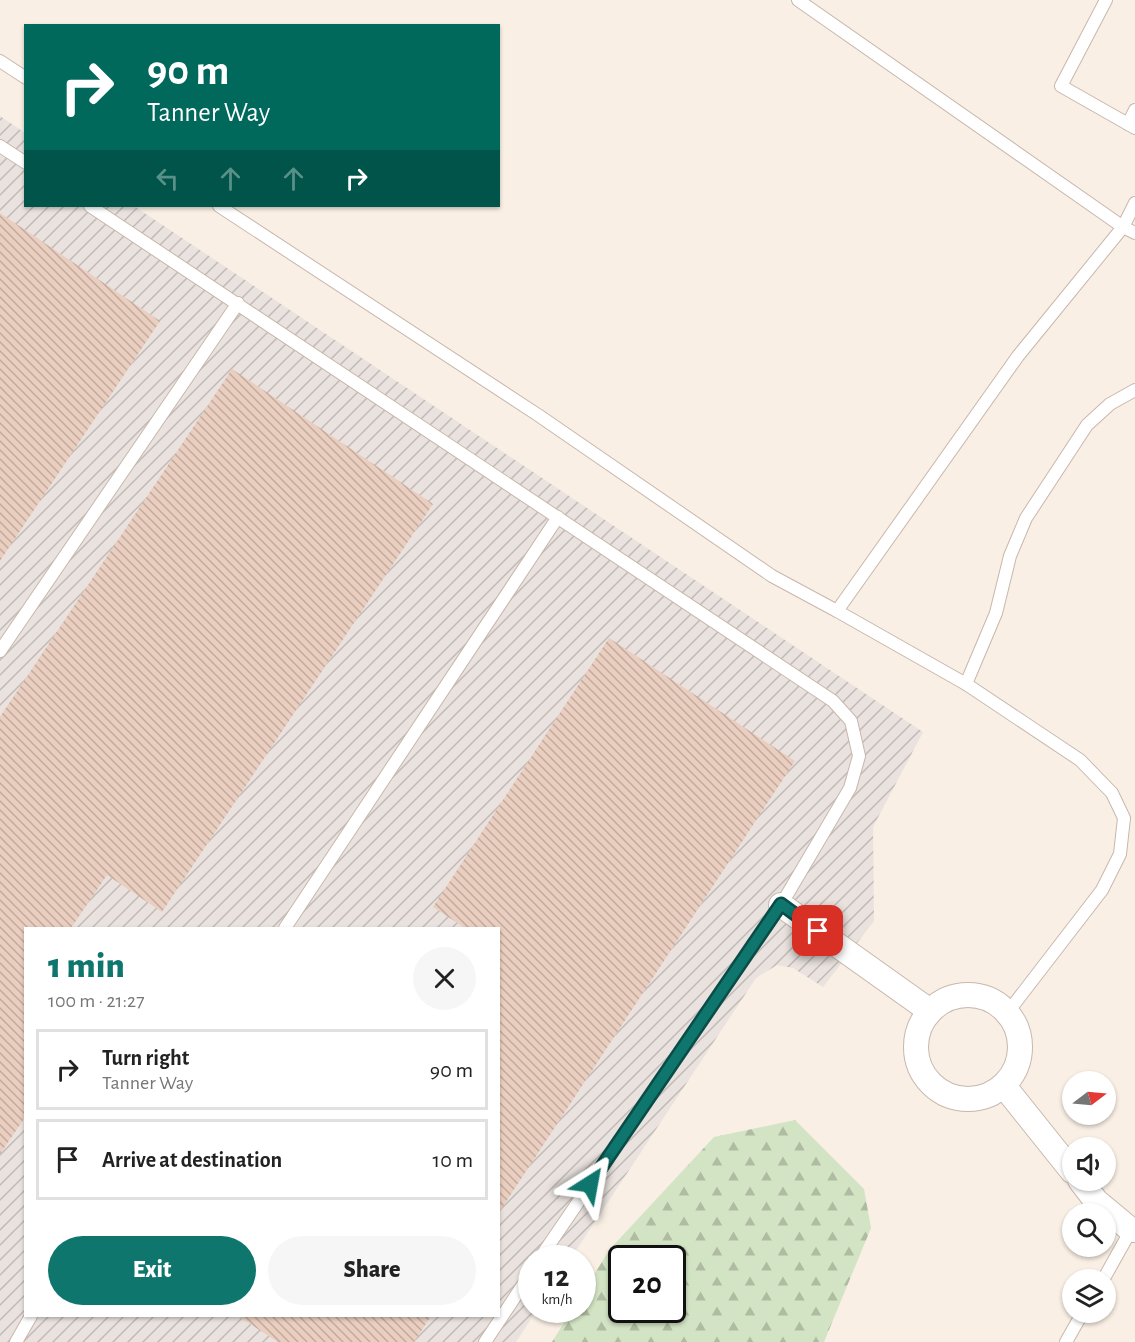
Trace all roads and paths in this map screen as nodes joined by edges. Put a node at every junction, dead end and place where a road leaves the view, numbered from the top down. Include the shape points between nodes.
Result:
1 (798, 0) edge
2 (1106, 0) edge
3 (0, 61) edge
4 (24, 77) edge
5 (1135, 110) edge
6 (1132, 126) edge
7 (0, 146) edge
8 (24, 162) edge
9 (1135, 203) edge
10 (92, 207) edge
11 (221, 207) edge
12 (1123, 227) junction
13 (1135, 233) edge
14 (238, 303) junction
15 (1135, 390) edge
16 (558, 517) junction
17 (837, 611) junction
18 (0, 651) edge
19 (966, 684) junction
20 (781, 904) junction
21 (286, 927) edge
22 (930, 1011) junction
23 (1008, 1012) junction
24 (1004, 1086) junction
25 (1062, 1158) edge
26 (1088, 1191) edge
27 (1133, 1230) edge
28 (549, 1245) edge
29 (1109, 1269) edge
30 (518, 1292) edge
31 (30, 1317) edge
32 (1077, 1323) edge
33 (16, 1342) edge
34 (485, 1342) edge
35 (1066, 1342) edge

1 - 12 lane
2 - 6 lane via 1061,86
3 - 4 lane
5 - 6 lane
7 - 8 lane
9 - 12 lane
10 - 14 lane
11 - 17 lane via 538,415 772,576
12 - 13 lane
12 - 17 lane via 1018,356
14 - 16 lane
14 - 18 lane
15 - 19 lane via 1110,404 1088,425 1026,518 1010,556 996,613
16 - 20 lane via 833,701 851,721 859,756 850,788
16 - 21 lane
17 - 19 lane
19 - 23 lane via 1080,760 1112,793 1124,818 1120,854 1102,890
20 - 22 street
20 - 28 lane
22 - 23 street via 945,1000 962,995 980,996
22 - 24 street via 920,1026 916,1043 925,1078 955,1098 973,1100
23 - 24 street via 1016,1026 1020,1058
24 - 25 street
26 - 27 street
27 - 29 lane
30 - 34 lane
31 - 33 lane
32 - 35 lane

